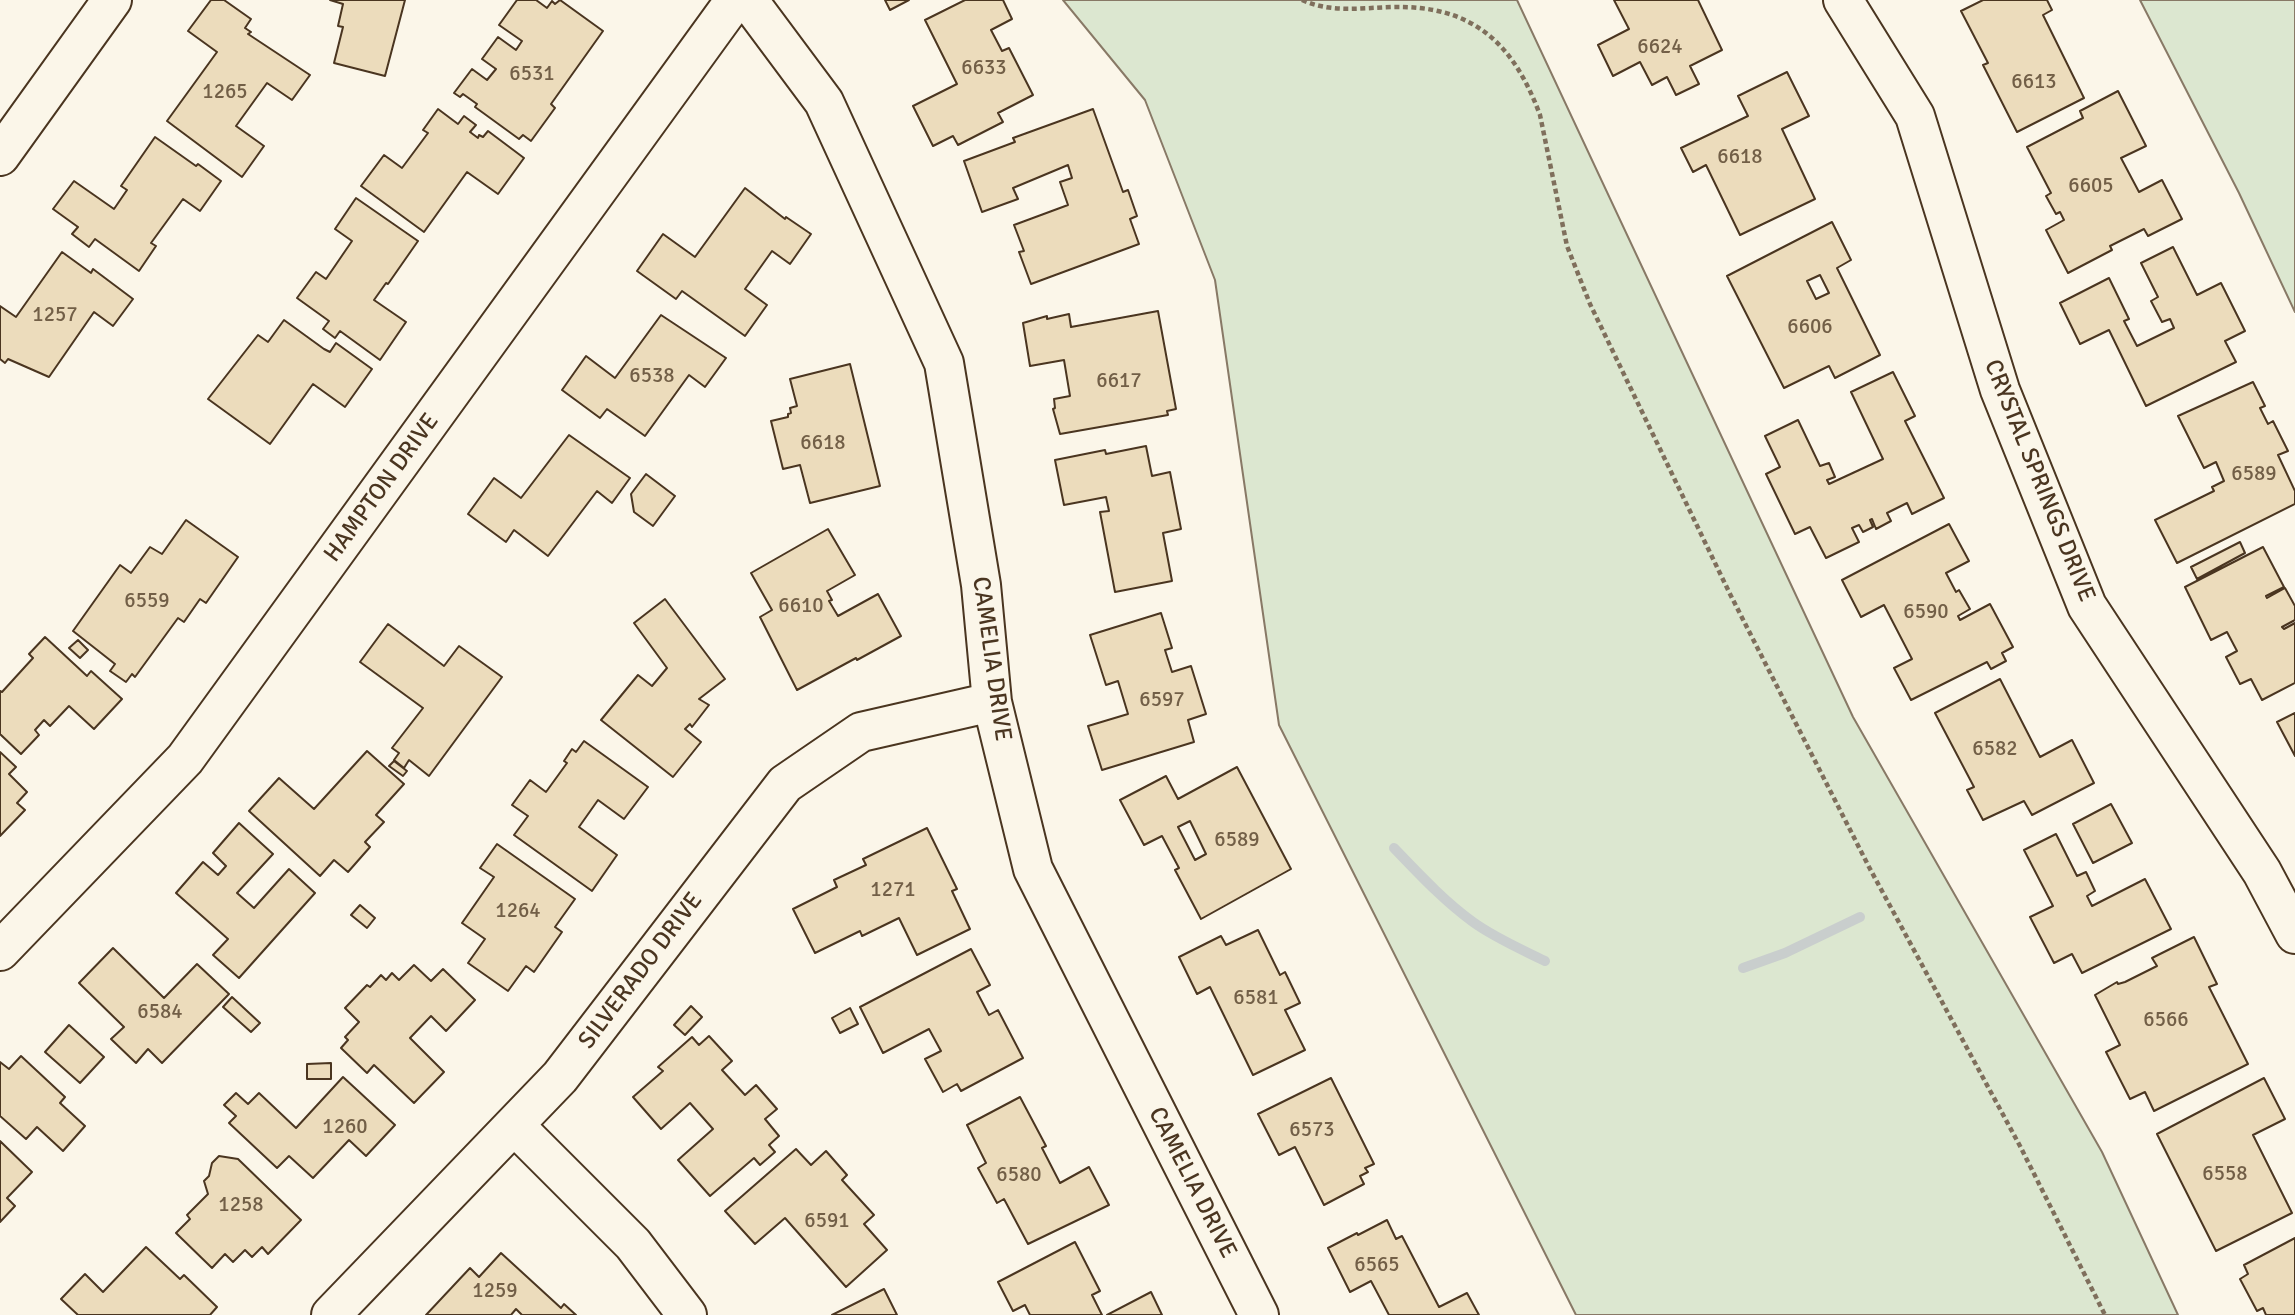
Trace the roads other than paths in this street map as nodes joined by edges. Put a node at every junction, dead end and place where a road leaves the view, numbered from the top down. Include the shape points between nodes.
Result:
1 (112, 0) edge
2 (735, 0) edge
3 (748, 0) edge
4 (1843, 0) edge
5 (0, 156) edge
6 (992, 702) junction
7 (2295, 934) edge
8 (0, 951) edge
9 (514, 1125) junction
10 (331, 1315) edge
11 (687, 1315) edge
12 (1259, 1315) edge

1 - 5 street
2 - 8 street, HAMPTON DRIVE via 185,759
3 - 6 street, CAMELIA DRIVE via 824,102 944,363 981,585
4 - 7 street, CRYSTAL SPRINGS DRIVE via 1915,116 2000,390 2087,606 2262,872
6 - 9 street, SILVERADO DRIVE via 861,732 785,784 560,1077
6 - 12 street, CAMELIA DRIVE via 1033,869
9 - 10 street, SILVERADO DRIVE
9 - 11 street via 633,1244

